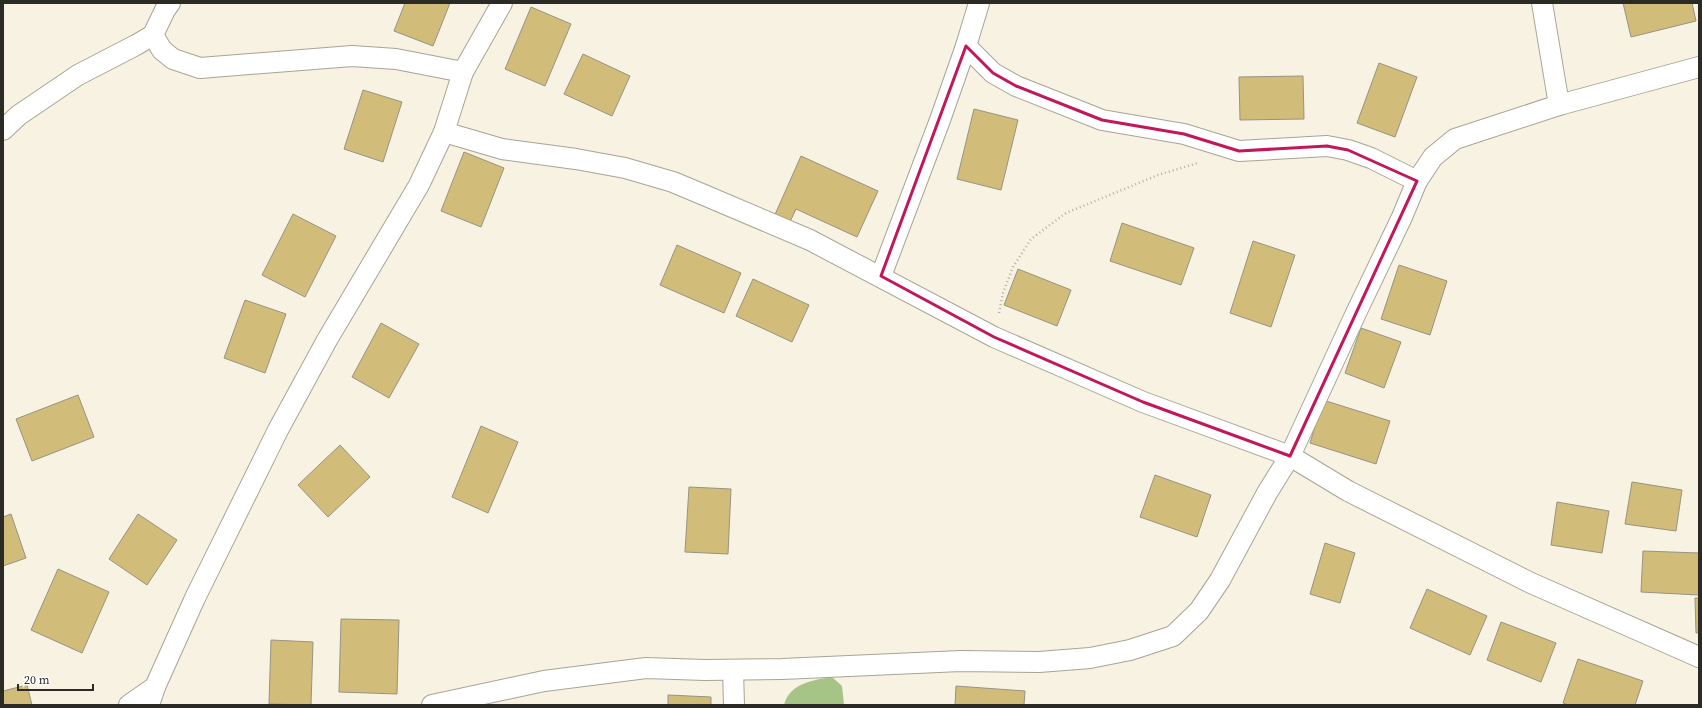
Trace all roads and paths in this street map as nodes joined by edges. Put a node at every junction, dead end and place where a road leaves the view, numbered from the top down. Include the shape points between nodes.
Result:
1 (170, 3) edge
2 (502, 3) edge
3 (979, 3) edge
4 (1542, 3) edge
5 (153, 35) junction
6 (966, 46) junction
7 (1699, 67) edge
8 (463, 72) junction
9 (1559, 105) junction
10 (3, 130) edge
11 (444, 132) junction
12 (1202, 162) dead end
13 (1418, 181) junction
14 (880, 276) junction
15 (994, 337) junction
16 (1290, 456) junction
17 (1699, 657) edge
18 (733, 670) junction
19 (152, 696) edge
20 (129, 705) edge
21 (432, 705) edge
22 (734, 705) edge

1 - 5 street
2 - 8 street
3 - 6 street
4 - 9 street
5 - 8 street via 162,50 173,59 200,68 352,56 403,60
5 - 10 street via 78,75 19,115
6 - 13 street via 993,73 1016,86 1102,120 1184,134 1239,151 1327,146 1348,150
6 - 14 street
7 - 9 street
8 - 11 street
9 - 13 street via 1455,139 1433,157
11 - 14 street via 502,149 625,168 673,182 810,240
11 - 19 street via 419,185 278,430 195,598
12 - 15 path via 1158,175 1066,213 1031,239 1013,266 1003,293
13 - 16 street
14 - 15 street
15 - 16 street via 1144,402
16 - 17 street via 1348,491 1531,582
16 - 18 street via 1220,580 1199,611 1173,636 1130,650 1082,659
18 - 21 street via 646,668 594,673
18 - 22 street
19 - 20 street

